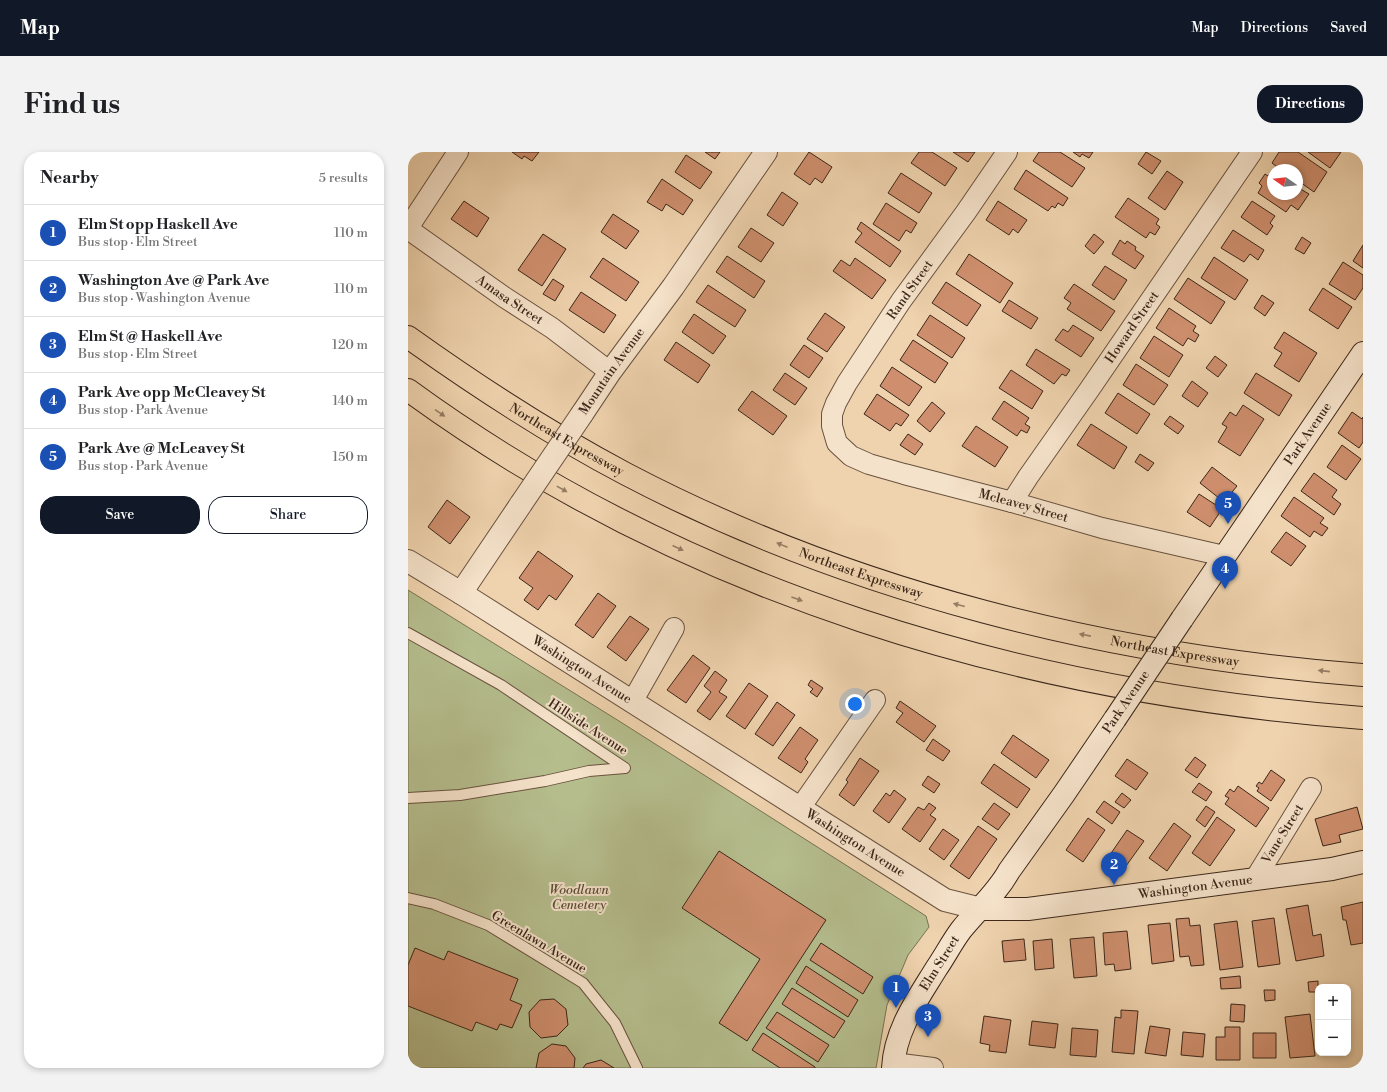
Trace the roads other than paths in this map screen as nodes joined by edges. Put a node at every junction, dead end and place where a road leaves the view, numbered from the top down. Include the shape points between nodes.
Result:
1 (458, 152) edge
2 (766, 152) edge
3 (1007, 152) edge
4 (1252, 152) edge
5 (408, 228) edge
6 (408, 337) edge
7 (1363, 353) edge
8 (610, 372) junction
9 (408, 390) edge
10 (834, 436) joint
11 (1012, 502) junction
12 (1224, 556) junction
13 (408, 561) edge
14 (461, 593) junction
15 (674, 628) dead end
16 (408, 633) edge
17 (1363, 675) edge
18 (875, 700) dead end
19 (632, 702) junction
20 (1363, 718) edge
21 (1311, 788) dead end
22 (408, 798) edge
23 (800, 808) junction
24 (1363, 862) edge
25 (1255, 879) junction
26 (408, 898) edge
27 (981, 909) junction
28 (893, 1065) edge
29 (637, 1068) edge
30 (933, 1068) edge

1 - 5 street
2 - 8 main road, Mountain Avenue via 673,287
3 - 10 street, Rand Street via 901,301 847,383 832,414
4 - 11 street, Howard Street
5 - 8 street, Amasa Street via 552,328
17 -> 6 highway, Northeast Expressway via 1206,657 1081,634 942,600 812,557 688,504 570,443 508,406
7 - 12 main road, Park Avenue
8 - 14 main road, Mountain Avenue, bridge
9 -> 20 highway via 477,438 595,507 718,567 846,617 977,656 1077,678 1212,702
10 - 11 street, Mcleavey Street via 837,443 851,456 870,464
11 - 12 street, Mcleavey Street via 1102,528
12 - 27 main road, Park Avenue, bridge via 1115,719 1004,880
13 - 14 main road, Washington Avenue
14 - 19 main road, Washington Avenue
15 - 19 street
16 - 22 lane, Hillside Avenue via 501,685 625,768 589,771 460,795
18 - 23 street
19 - 23 main road, Washington Avenue
21 - 25 street, Vane Street
23 - 27 main road, Washington Avenue via 945,900
24 - 25 main road, Washington Avenue via 1332,869
25 - 27 main road, Washington Avenue via 1028,909
26 - 29 lane, Greenlawn Avenue via 434,904 488,925 583,983 615,1023
27 - 28 main road, Elm Street via 961,930 904,1022
28 - 30 street

